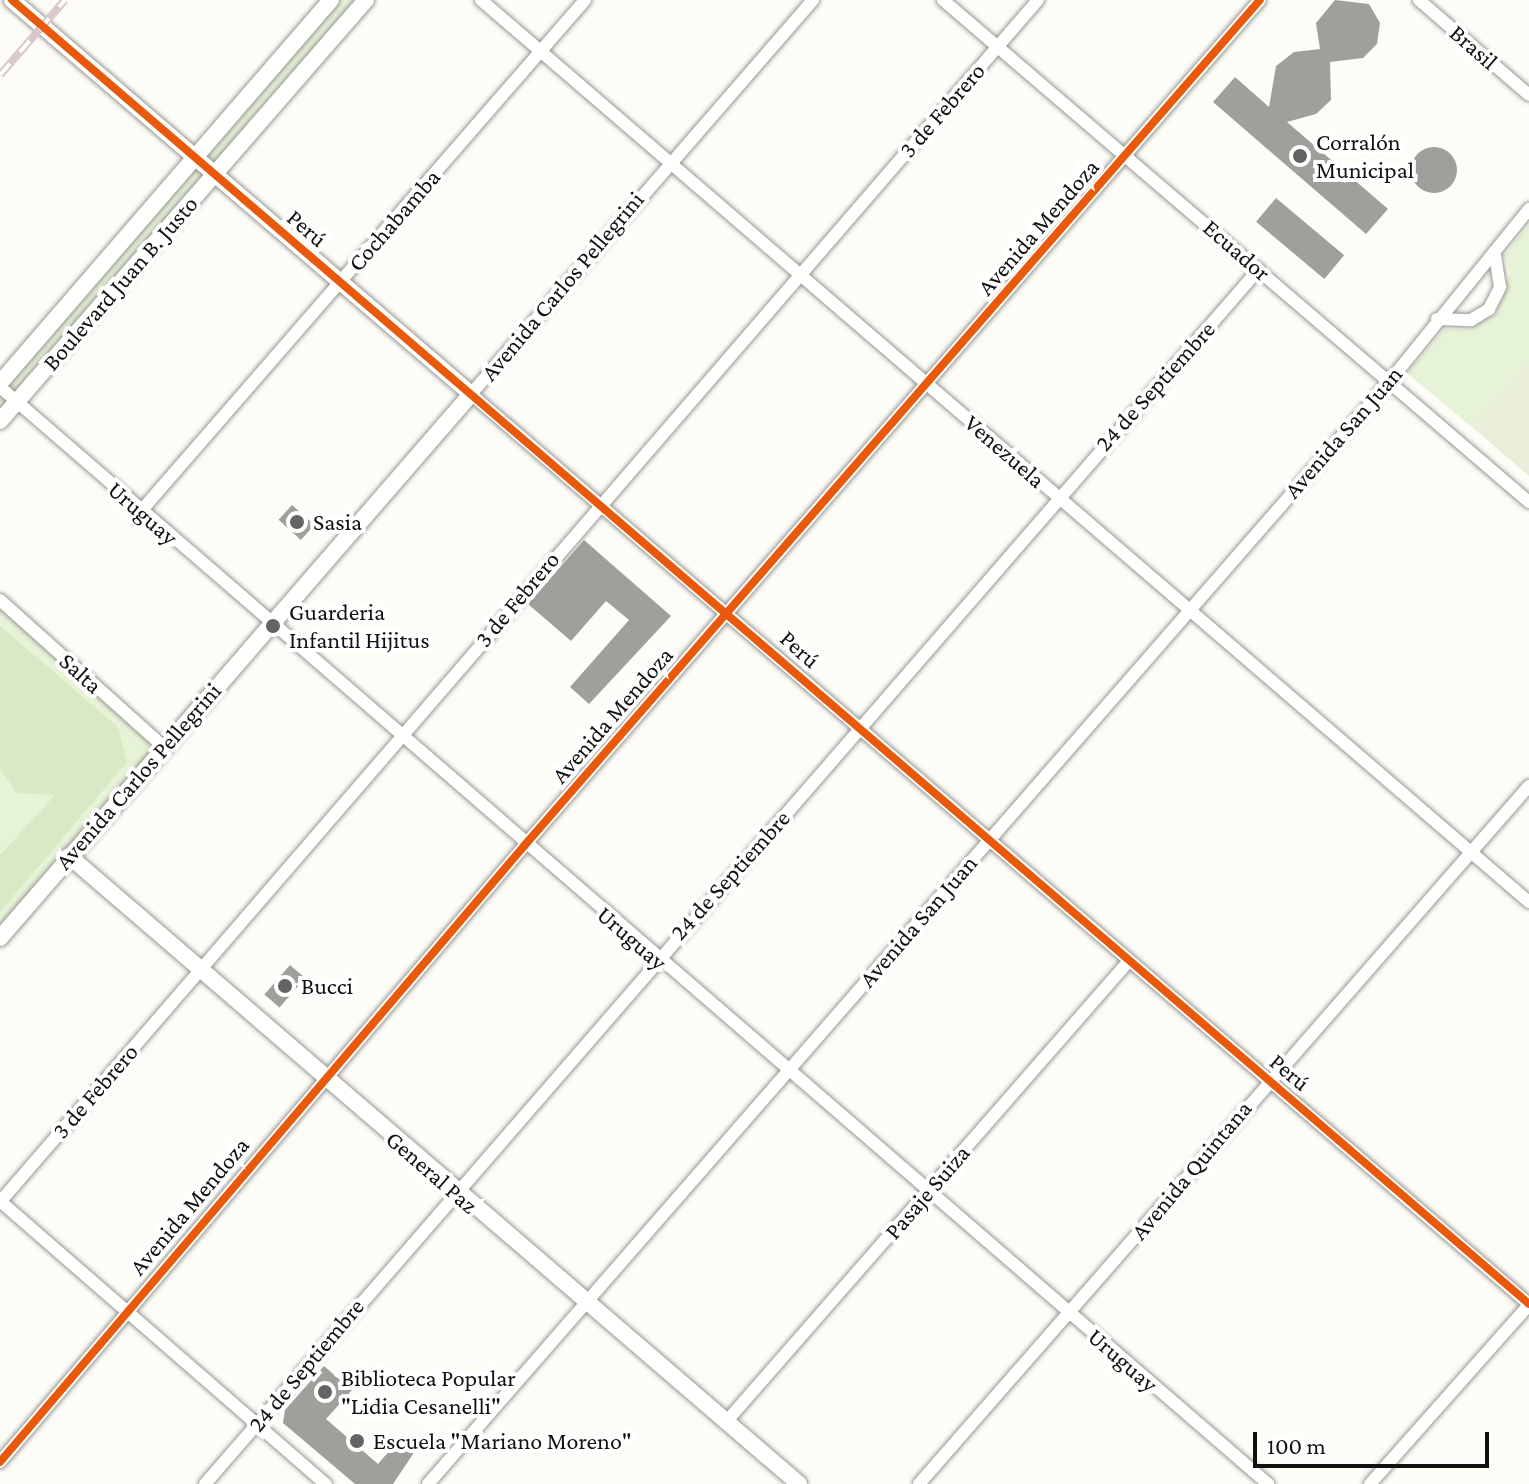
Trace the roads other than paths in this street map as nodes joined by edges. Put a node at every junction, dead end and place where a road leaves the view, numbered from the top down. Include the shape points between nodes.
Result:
1 (12, 0) edge
2 (331, 0) edge
3 (366, 0) edge
4 (481, 0) edge
5 (585, 0) edge
6 (813, 0) edge
7 (943, 0) edge
8 (1038, 0) edge
9 (1260, 0) edge
10 (1419, 0) edge
11 (997, 48) junction
12 (540, 50) junction
13 (1529, 95) edge
14 (1126, 156) junction
15 (197, 160) junction
16 (669, 161) junction
17 (214, 174) junction
18 (1529, 209) edge
19 (1494, 251) junction
20 (1259, 269) junction
21 (799, 274) junction
22 (340, 283) junction
23 (1437, 319) junction
24 (1389, 382) junction
25 (926, 384) junction
26 (0, 385) edge
27 (471, 394) junction
28 (17, 402) junction
29 (0, 421) edge
30 (1057, 496) junction
31 (1529, 502) edge
32 (597, 505) junction
33 (141, 511) junction
34 (0, 600) edge
35 (1190, 608) junction
36 (729, 611) junction
37 (271, 623) junction
38 (859, 730) junction
39 (400, 737) junction
40 (163, 746) junction
41 (1529, 786) edge
42 (989, 840) junction
43 (524, 846) junction
44 (1470, 852) junction
45 (69, 856) junction
46 (1529, 902) edge
47 (0, 938) edge
48 (656, 959) junction
49 (1128, 962) junction
50 (198, 970) junction
51 (787, 1071) junction
52 (324, 1078) junction
53 (1268, 1079) junction
54 (454, 1190) junction
55 (927, 1191) junction
56 (0, 1201) edge
57 (586, 1302) junction
58 (1529, 1305) edge
59 (127, 1310) junction
60 (1069, 1314) junction
61 (726, 1422) junction
62 (257, 1423) junction
63 (0, 1462) edge
64 (205, 1484) edge
65 (326, 1484) edge
66 (428, 1484) edge
67 (799, 1484) edge
68 (919, 1484) edge
69 (1268, 1484) edge
70 (1370, 1484) edge

1 - 15 street, Perú
2 - 15 street, Boulevard Juan B. Justo
3 - 17 street, Boulevard Juan B. Justo
4 - 12 street, Venezuela
5 - 12 street, Cochabamba
6 - 16 street, Avenida Carlos Pellegrini
7 - 11 street, Ecuador
8 - 11 street, 3 de Febrero
9 - 14 street, Avenida Mendoza
10 - 13 street, Brasil
11 - 14 street, Ecuador
11 - 21 street, 3 de Febrero
12 - 16 street, Venezuela
12 - 22 street, Cochabamba
14 - 20 street, Ecuador
14 - 25 street, Avenida Mendoza
15 - 17 street, Perú
15 - 26 street, Boulevard Juan B. Justo
16 - 21 street, Venezuela
16 - 27 street, Avenida Carlos Pellegrini
17 - 22 street, Perú
17 - 28 street, Boulevard Juan B. Justo
18 - 19 street, Avenida San Juan
19 - 23 street, Avenida San Juan
19 - 23 street via 1500,287 1489,309 1471,320
20 - 24 street, Ecuador
20 - 30 street, 24 de Septiembre
21 - 25 street, Venezuela
21 - 32 street, 3 de Febrero
22 - 27 street, Perú
22 - 33 street, Cochabamba
23 - 24 street, Avenida San Juan
24 - 31 street, Ecuador
24 - 35 street, Avenida San Juan
25 - 30 street, Venezuela
25 - 36 street, Avenida Mendoza
26 - 28 street, Uruguay
27 - 32 street, Perú
27 - 37 street, Avenida Carlos Pellegrini
28 - 29 street, Boulevard Juan B. Justo
28 - 33 street, Uruguay
30 - 35 street, Venezuela
30 - 38 street, 24 de Septiembre
32 - 36 street, Perú
32 - 39 street, 3 de Febrero
33 - 37 street, Uruguay
34 - 40 street, Salta
35 - 42 street, Avenida San Juan
35 - 44 street, Venezuela
36 - 38 street, Perú
36 - 43 street, Avenida Mendoza
37 - 39 street, Uruguay
37 - 40 street, Avenida Carlos Pellegrini
38 - 42 street, Perú
38 - 48 street, 24 de Septiembre
39 - 43 street, Uruguay
39 - 50 street, 3 de Febrero
40 - 45 street, Avenida Carlos Pellegrini
41 - 44 street, Avenida Quintana
42 - 49 street, Perú
42 - 51 street, Avenida San Juan
43 - 48 street, Uruguay
43 - 52 street, Avenida Mendoza
44 - 46 street, Venezuela
44 - 53 street, Avenida Quintana
45 - 47 street, Avenida Carlos Pellegrini
45 - 50 street, General Paz
48 - 51 street, Uruguay
48 - 54 street, 24 de Septiembre
49 - 53 street, Perú
49 - 55 street, Pasaje Suiza
50 - 52 street, General Paz
50 - 56 street, 3 de Febrero
51 - 55 street, Uruguay
51 - 57 street, Avenida San Juan
52 - 54 street, General Paz
52 - 59 street, Avenida Mendoza
53 - 58 street, Perú
53 - 60 street, Avenida Quintana
54 - 57 street, General Paz
54 - 62 street, 24 de Septiembre
55 - 60 street, Uruguay
55 - 61 street, Pasaje Suiza
56 - 59 street
57 - 61 street, General Paz
57 - 66 street, Avenida San Juan
58 - 70 street
59 - 62 street
59 - 63 street, Avenida Mendoza
60 - 68 street, Avenida Quintana
60 - 69 street, Uruguay
61 - 67 street, General Paz
62 - 64 street, 24 de Septiembre
62 - 65 street

